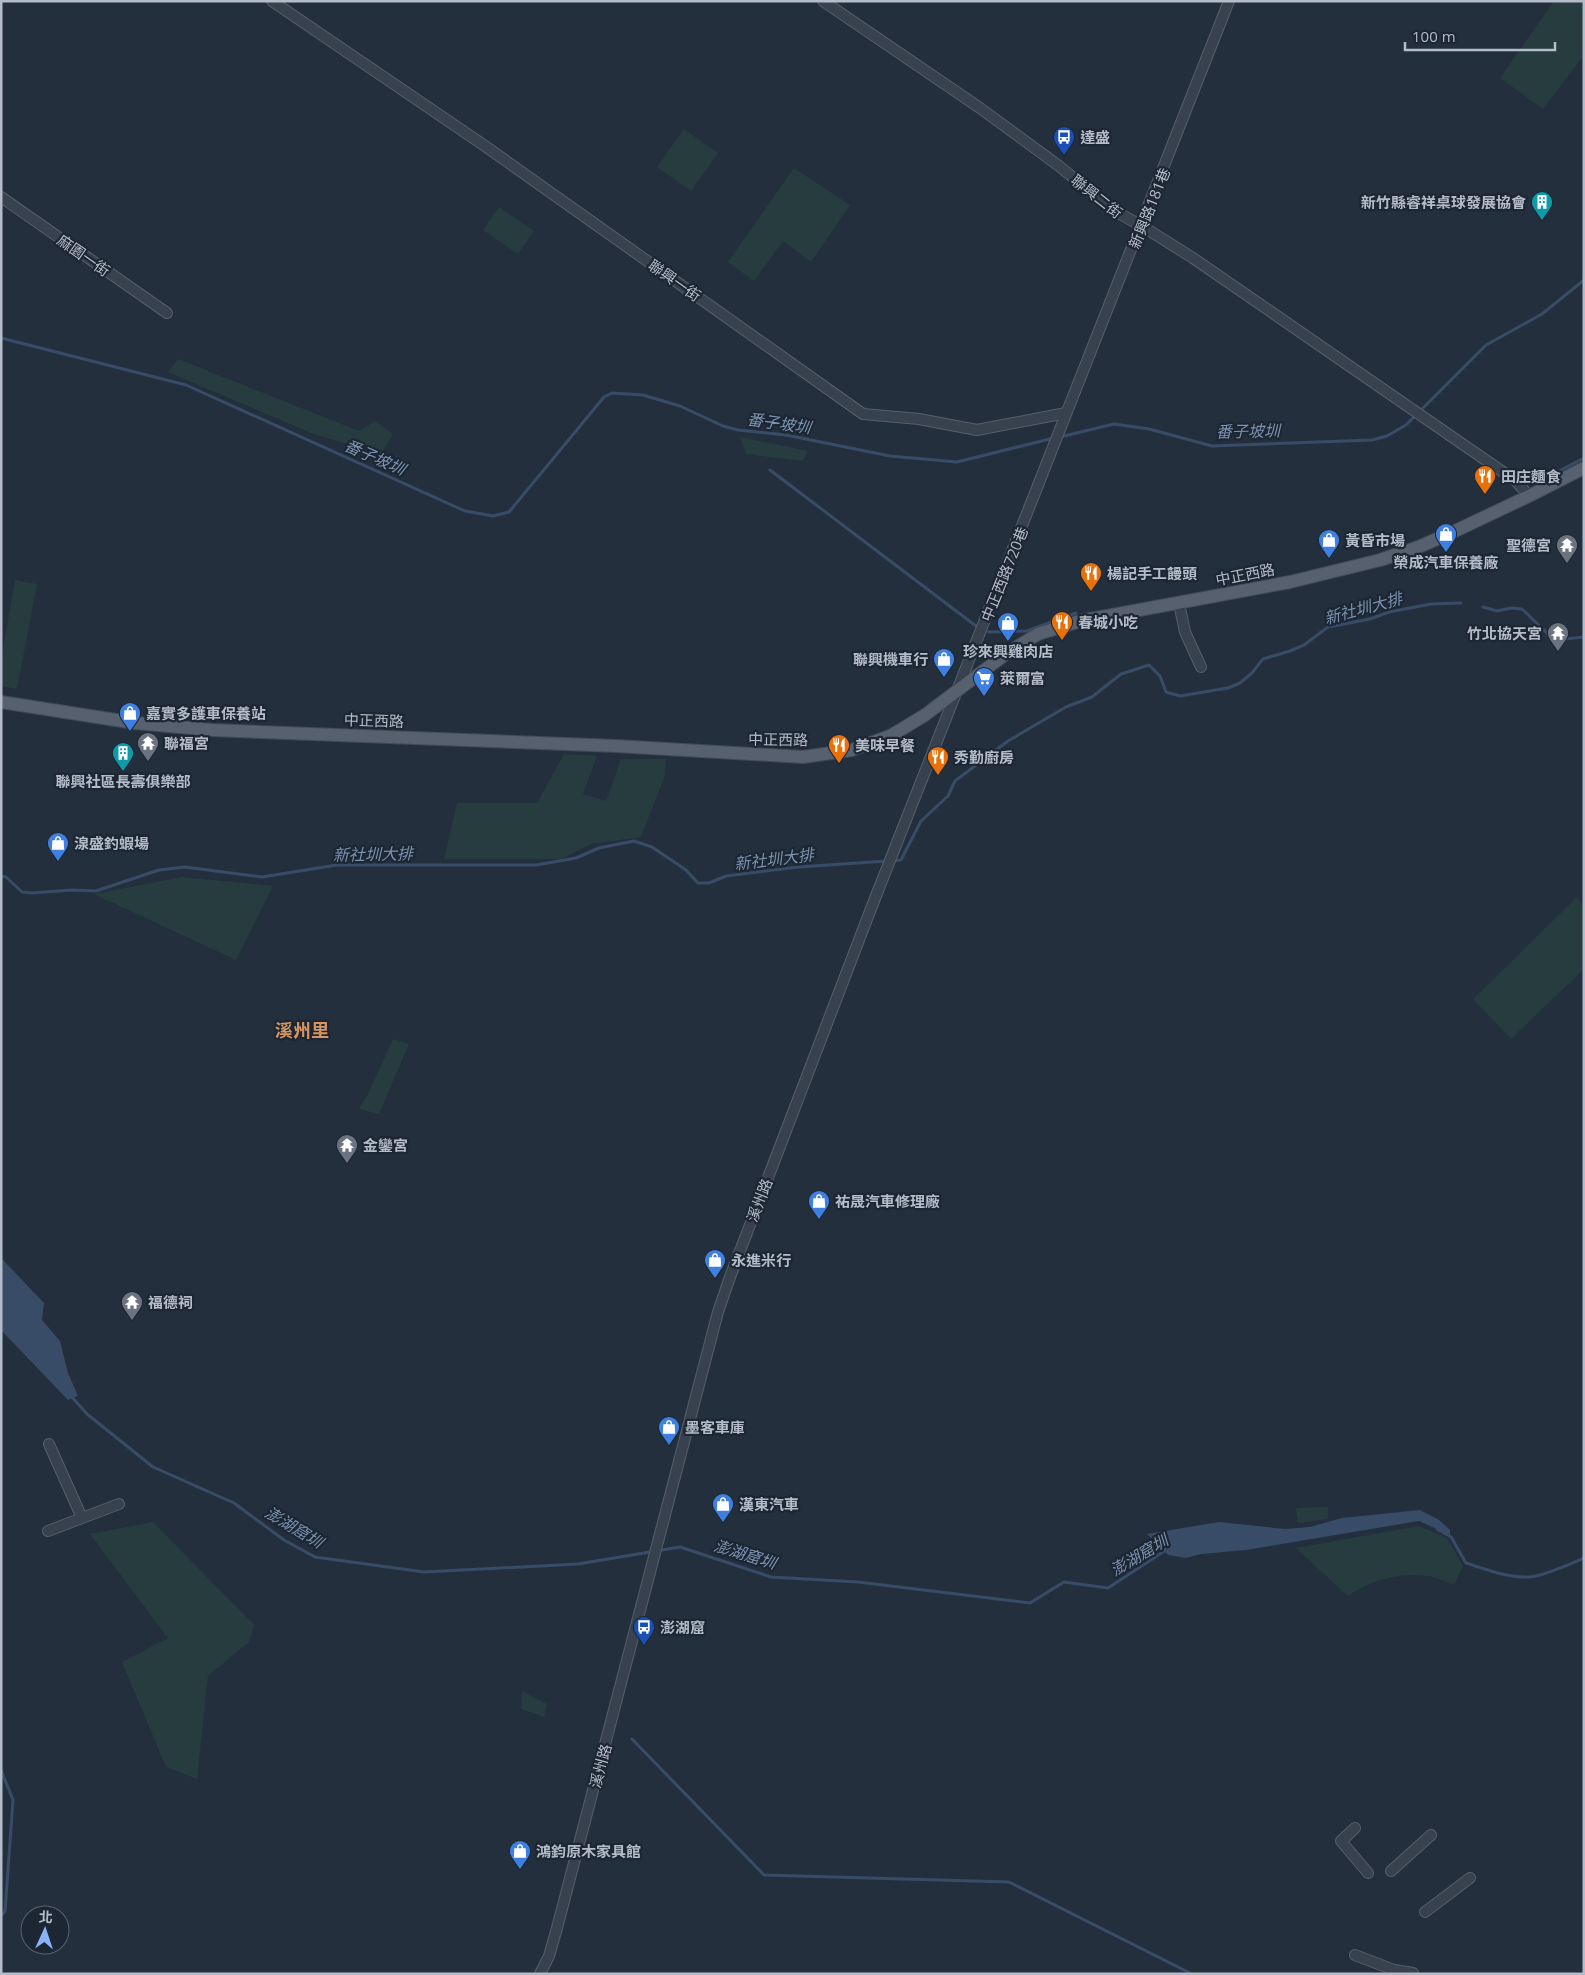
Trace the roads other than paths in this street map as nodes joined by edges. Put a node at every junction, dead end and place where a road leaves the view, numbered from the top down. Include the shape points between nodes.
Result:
1 (272, 1) edge
2 (823, 1) edge
3 (1229, 1) edge
4 (1, 197) edge
5 (1142, 226) junction
6 (167, 313) dead end
7 (1066, 413) junction
8 (1051, 456) joint
9 (1584, 468) edge
10 (1529, 496) junction
11 (1179, 603) junction
12 (1200, 667) dead end
13 (957, 691) junction
14 (1, 702) edge
15 (49, 1444) dead end
16 (119, 1504) dead end
17 (82, 1518) junction
18 (48, 1531) dead end
19 (1354, 1828) dead end
20 (1431, 1835) dead end
21 (1391, 1871) dead end
22 (1368, 1872) dead end
23 (1470, 1878) dead end
24 (1425, 1912) dead end
25 (1355, 1955) dead end
26 (1413, 1973) edge
27 (540, 1974) edge

1 - 7 street, 聯興一街 via 485,146 863,414 919,419 977,430
2 - 5 street, 聯興二街 via 980,108 1111,209
3 - 5 street, 新興路181巷
4 - 6 street, 麻園一街
5 - 7 street, 新興路181巷
5 - 10 street, 聯興二街 via 1516,481
7 - 8 street, 新興路181巷
8 - 13 street, 中正西路720巷
9 - 10 main road, 中正西路
10 - 11 main road, 中正西路 via 1416,548 1380,560 1290,582
11 - 12 street via 1185,632
11 - 13 main road, 中正西路 via 1080,621 1038,634
13 - 14 main road, 中正西路 via 892,735 852,750 803,758 606,745 212,730 135,724
13 - 27 street, 溪州路 via 718,1312 557,1928
15 - 17 street
16 - 17 street
17 - 18 street
19 - 22 street via 1341,1841
20 - 21 street
23 - 24 street
25 - 26 street via 1394,1970

